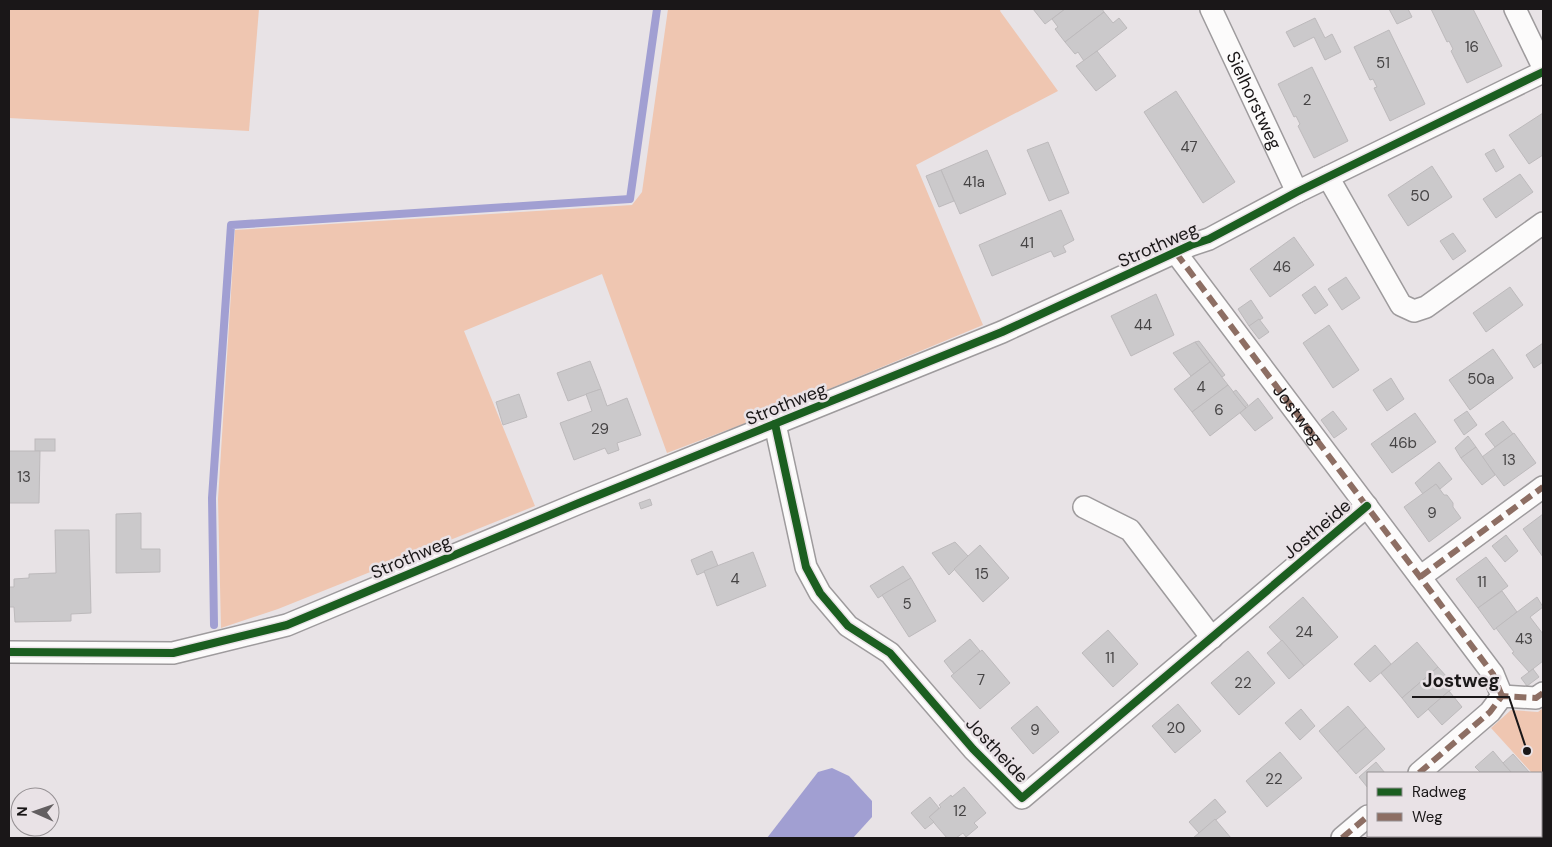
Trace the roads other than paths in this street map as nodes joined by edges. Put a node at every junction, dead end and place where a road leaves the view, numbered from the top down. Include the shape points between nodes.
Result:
1 (1210, 9) edge
2 (1515, 9) edge
3 (1543, 67) edge
4 (1543, 72) edge
5 (1328, 177) junction
6 (1297, 192) junction
7 (1543, 223) edge
8 (1176, 253) junction
9 (775, 424) junction
10 (1543, 487) edge
11 (1367, 506) junction
12 (1084, 507) dead end
13 (1420, 578) junction
14 (1212, 638) junction
15 (9, 652) edge
16 (1543, 693) edge
17 (1502, 696) junction
18 (1420, 772) edge
19 (1367, 817) edge
20 (1342, 838) edge

1 - 6 street, Sielhorstweg
2 - 3 street
4 - 5 street, Strothweg
5 - 6 street, Strothweg
5 - 7 street via 1401,305 1414,310 1426,306
6 - 8 street, Strothweg
8 - 9 street, Strothweg via 1002,332
8 - 11 street, Jostweg
9 - 14 street, Jostheide via 806,567 820,593 848,626 890,653 973,749 1022,798
9 - 15 street, Strothweg via 287,625 173,653
10 - 13 street
11 - 13 street, Jostweg
11 - 14 street, Jostheide
12 - 14 street via 1130,530
13 - 17 street, Jostweg via 1493,674
16 - 17 street via 1536,698
17 - 18 street via 1490,712
19 - 20 street

